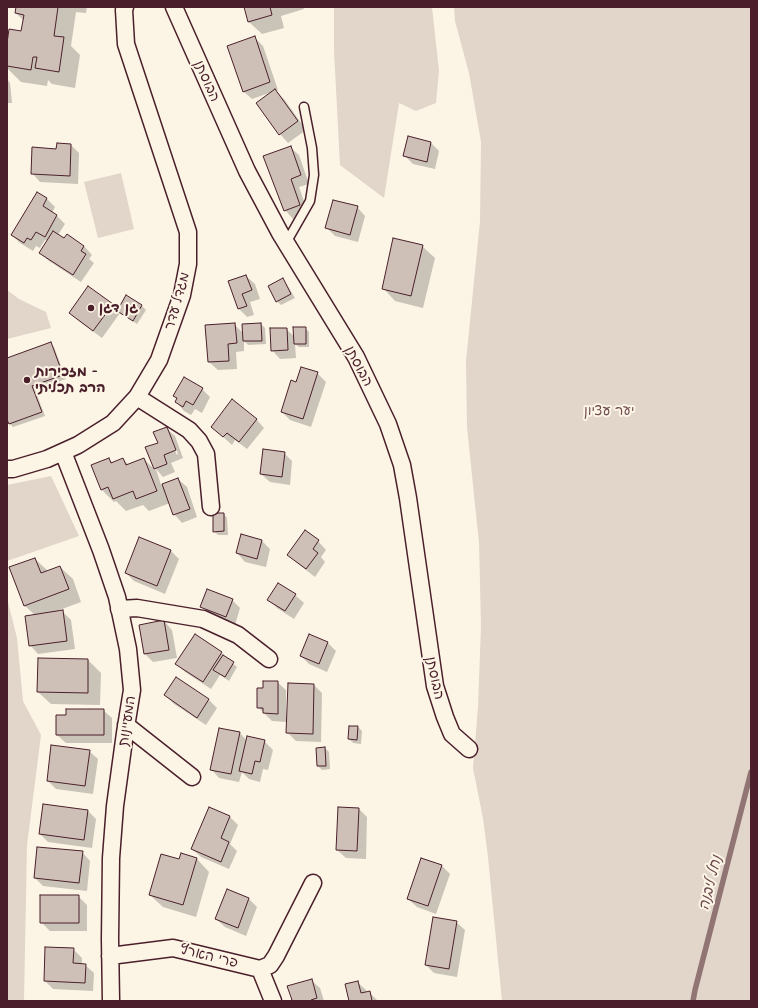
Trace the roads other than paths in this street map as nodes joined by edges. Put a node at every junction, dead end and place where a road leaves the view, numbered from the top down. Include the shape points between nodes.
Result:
1 (125, 7) edge
2 (174, 7) edge
3 (304, 107) dead end
4 (286, 243) junction
5 (137, 397) junction
6 (63, 452) junction
7 (7, 469) edge
8 (211, 507) dead end
9 (119, 609) junction
10 (269, 659) dead end
11 (126, 725) junction
12 (469, 749) dead end
13 (192, 777) dead end
14 (313, 883) dead end
15 (110, 956) junction
16 (260, 969) junction
17 (111, 1001) edge
18 (273, 1001) edge

1 - 5 street, מגדל עדר via 126,44 188,232 188,264 182,295 159,360
2 - 4 street, הבוסתן via 247,172
3 - 4 lane via 314,175 310,201
4 - 12 street, הבוסתן via 356,358 388,424 402,465 408,498 435,686 452,734
5 - 6 street, מגדל עדר via 113,423
5 - 8 street via 189,430 199,441 206,454
6 - 7 street, מגדל עדר via 47,459
6 - 9 street, המעיינות via 101,550
9 - 10 street via 137,608 203,619 238,635
9 - 11 street, המעיינות via 128,649 132,690
11 - 13 street
11 - 15 street, המעיינות via 111,858
14 - 16 street via 276,956 270,965
15 - 16 street, פרי הארץ via 173,948
15 - 17 street, המעיינות
16 - 18 street

